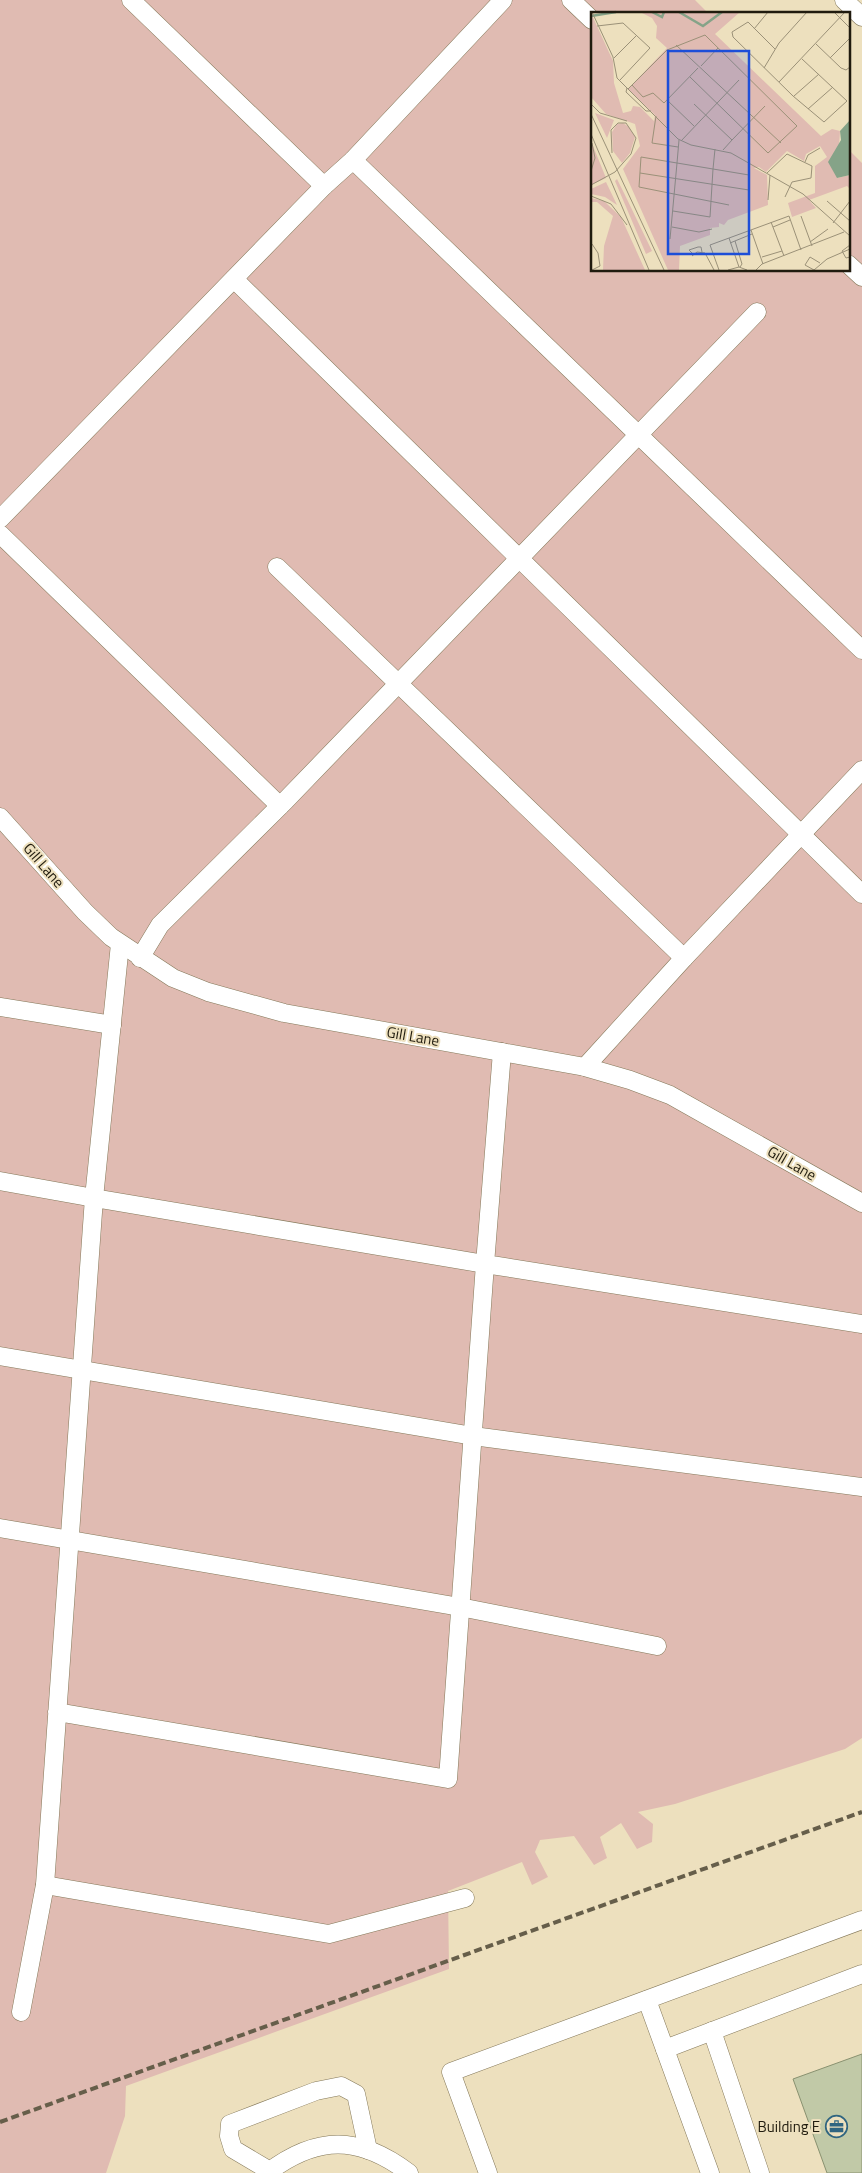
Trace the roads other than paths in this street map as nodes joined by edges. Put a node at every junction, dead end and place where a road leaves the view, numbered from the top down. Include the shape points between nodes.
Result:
1 (131, 0) edge
2 (503, 0) edge
3 (571, 0) edge
4 (844, 0) edge
5 (862, 17) edge
6 (591, 19) edge
7 (353, 160) junction
8 (324, 186) junction
9 (850, 266) edge
10 (862, 277) edge
11 (234, 279) junction
12 (758, 312) dead end
13 (639, 434) junction
14 (0, 519) edge
15 (0, 534) edge
16 (518, 560) junction
17 (277, 567) dead end
18 (862, 650) edge
19 (399, 684) junction
20 (862, 770) edge
21 (280, 806) junction
22 (0, 817) edge
23 (800, 834) junction
24 (862, 894) edge
25 (120, 944) junction
26 (140, 958) junction
27 (684, 958) junction
28 (0, 1007) edge
29 (112, 1025) junction
30 (502, 1052) junction
31 (586, 1066) junction
32 (0, 1181) edge
33 (94, 1198) junction
34 (862, 1203) edge
35 (485, 1264) junction
36 (862, 1324) edge
37 (0, 1356) edge
38 (82, 1370) junction
39 (473, 1436) junction
40 (862, 1487) edge
41 (0, 1528) edge
42 (70, 1541) junction
43 (460, 1607) junction
44 (657, 1646) dead end
45 (57, 1712) junction
46 (45, 1885) junction
47 (465, 1898) dead end
48 (862, 1920) edge
49 (862, 1974) edge
50 (647, 2000) junction
51 (22, 2012) dead end
52 (712, 2031) junction
53 (665, 2049) junction
54 (368, 2150) junction
55 (269, 2172) edge
56 (409, 2173) edge
57 (488, 2173) edge
58 (710, 2173) edge
59 (760, 2173) edge

1 - 8 street
2 - 7 street
3 - 6 street
4 - 5 street
7 - 8 street
7 - 13 street
8 - 11 street
9 - 10 street
11 - 14 street
11 - 16 street
12 - 13 street
13 - 16 street
13 - 18 street
15 - 21 street
16 - 19 street
16 - 23 street
17 - 19 street
19 - 21 street
19 - 27 street
20 - 23 street
21 - 26 street via 160,925
22 - 25 street, Gill Lane via 85,912
23 - 24 street
23 - 27 street
25 - 26 street, Gill Lane
25 - 29 street
26 - 30 street, Gill Lane via 173,978 245,1003 284,1013
27 - 31 street
28 - 29 street
29 - 33 street
30 - 31 street, Gill Lane
30 - 35 street
31 - 34 street, Gill Lane via 670,1095
32 - 33 street
33 - 35 street
33 - 38 street
35 - 36 street
35 - 39 street
37 - 38 street
38 - 39 street
38 - 42 street
39 - 40 street
39 - 43 street
41 - 42 street
42 - 43 street
42 - 45 street
43 - 44 street
43 - 45 street via 448,1779
45 - 46 street
46 - 47 street via 329,1934
46 - 51 street
48 - 50 street
49 - 52 street
50 - 53 street
50 - 57 street via 451,2072
52 - 53 street
52 - 59 street
53 - 58 street
54 - 55 street via 340,2144 310,2148 285,2159
54 - 55 street via 356,2094 341,2086 316,2090 230,2124 233,2149
54 - 56 street via 390,2159

